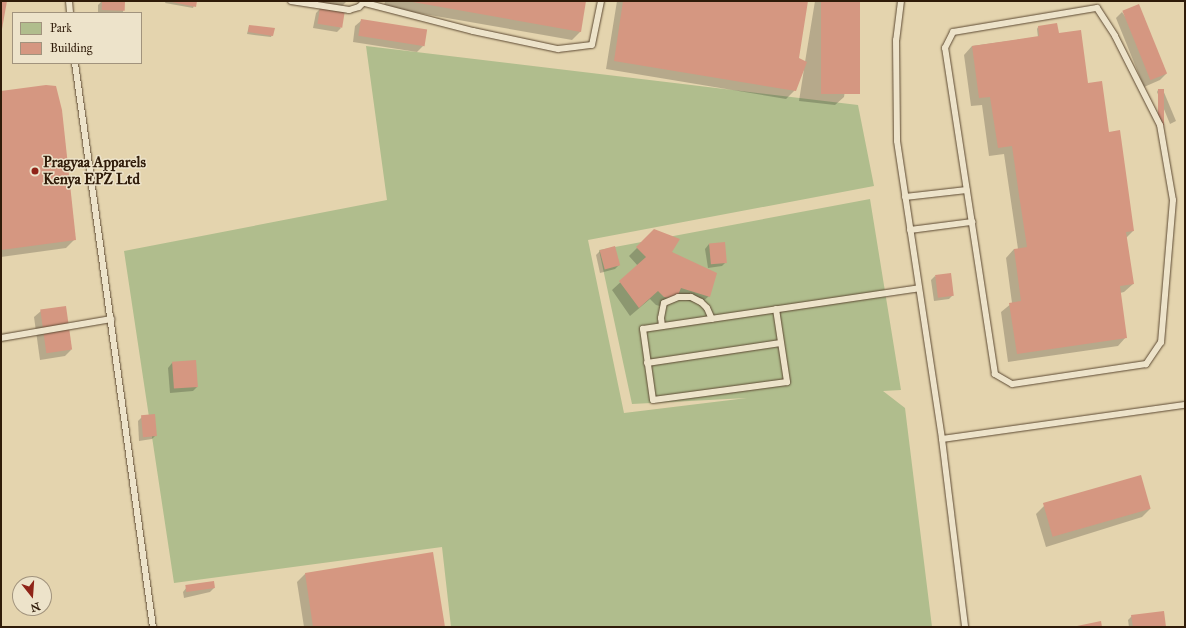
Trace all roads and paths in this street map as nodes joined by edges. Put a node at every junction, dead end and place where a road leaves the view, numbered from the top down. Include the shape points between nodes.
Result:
1 (69, 1) edge
2 (291, 1) edge
3 (601, 1) edge
4 (901, 1) edge
5 (365, 2) edge
6 (70, 12) edge
7 (75, 64) edge
8 (967, 190) junction
9 (905, 197) junction
10 (972, 222) junction
11 (910, 230) junction
12 (919, 288) junction
13 (776, 309) junction
14 (111, 319) junction
15 (712, 319) junction
16 (662, 326) junction
17 (1, 338) edge
18 (781, 343) junction
19 (647, 363) junction
20 (1185, 405) edge
21 (942, 439) junction
22 (153, 627) edge
23 (965, 627) edge

1 - 6 lane
2 - 5 lane via 349,10
3 - 5 lane via 592,45 558,50 473,31
4 - 9 lane via 896,40 897,141
7 - 14 lane
8 - 9 lane
8 - 10 lane
8 - 10 lane via 945,48 953,32 1097,8 1115,36 1160,125 1173,200 1161,342 1146,364 1012,384 995,374
9 - 11 lane
10 - 11 lane
11 - 12 lane
12 - 13 lane
12 - 21 lane
13 - 15 lane
13 - 18 lane
14 - 17 lane
14 - 22 lane
15 - 16 lane
15 - 16 lane via 702,302 691,297 678,297 664,303
16 - 19 lane via 643,329
18 - 19 lane
18 - 19 lane via 787,382 653,400
20 - 21 lane
21 - 23 lane

